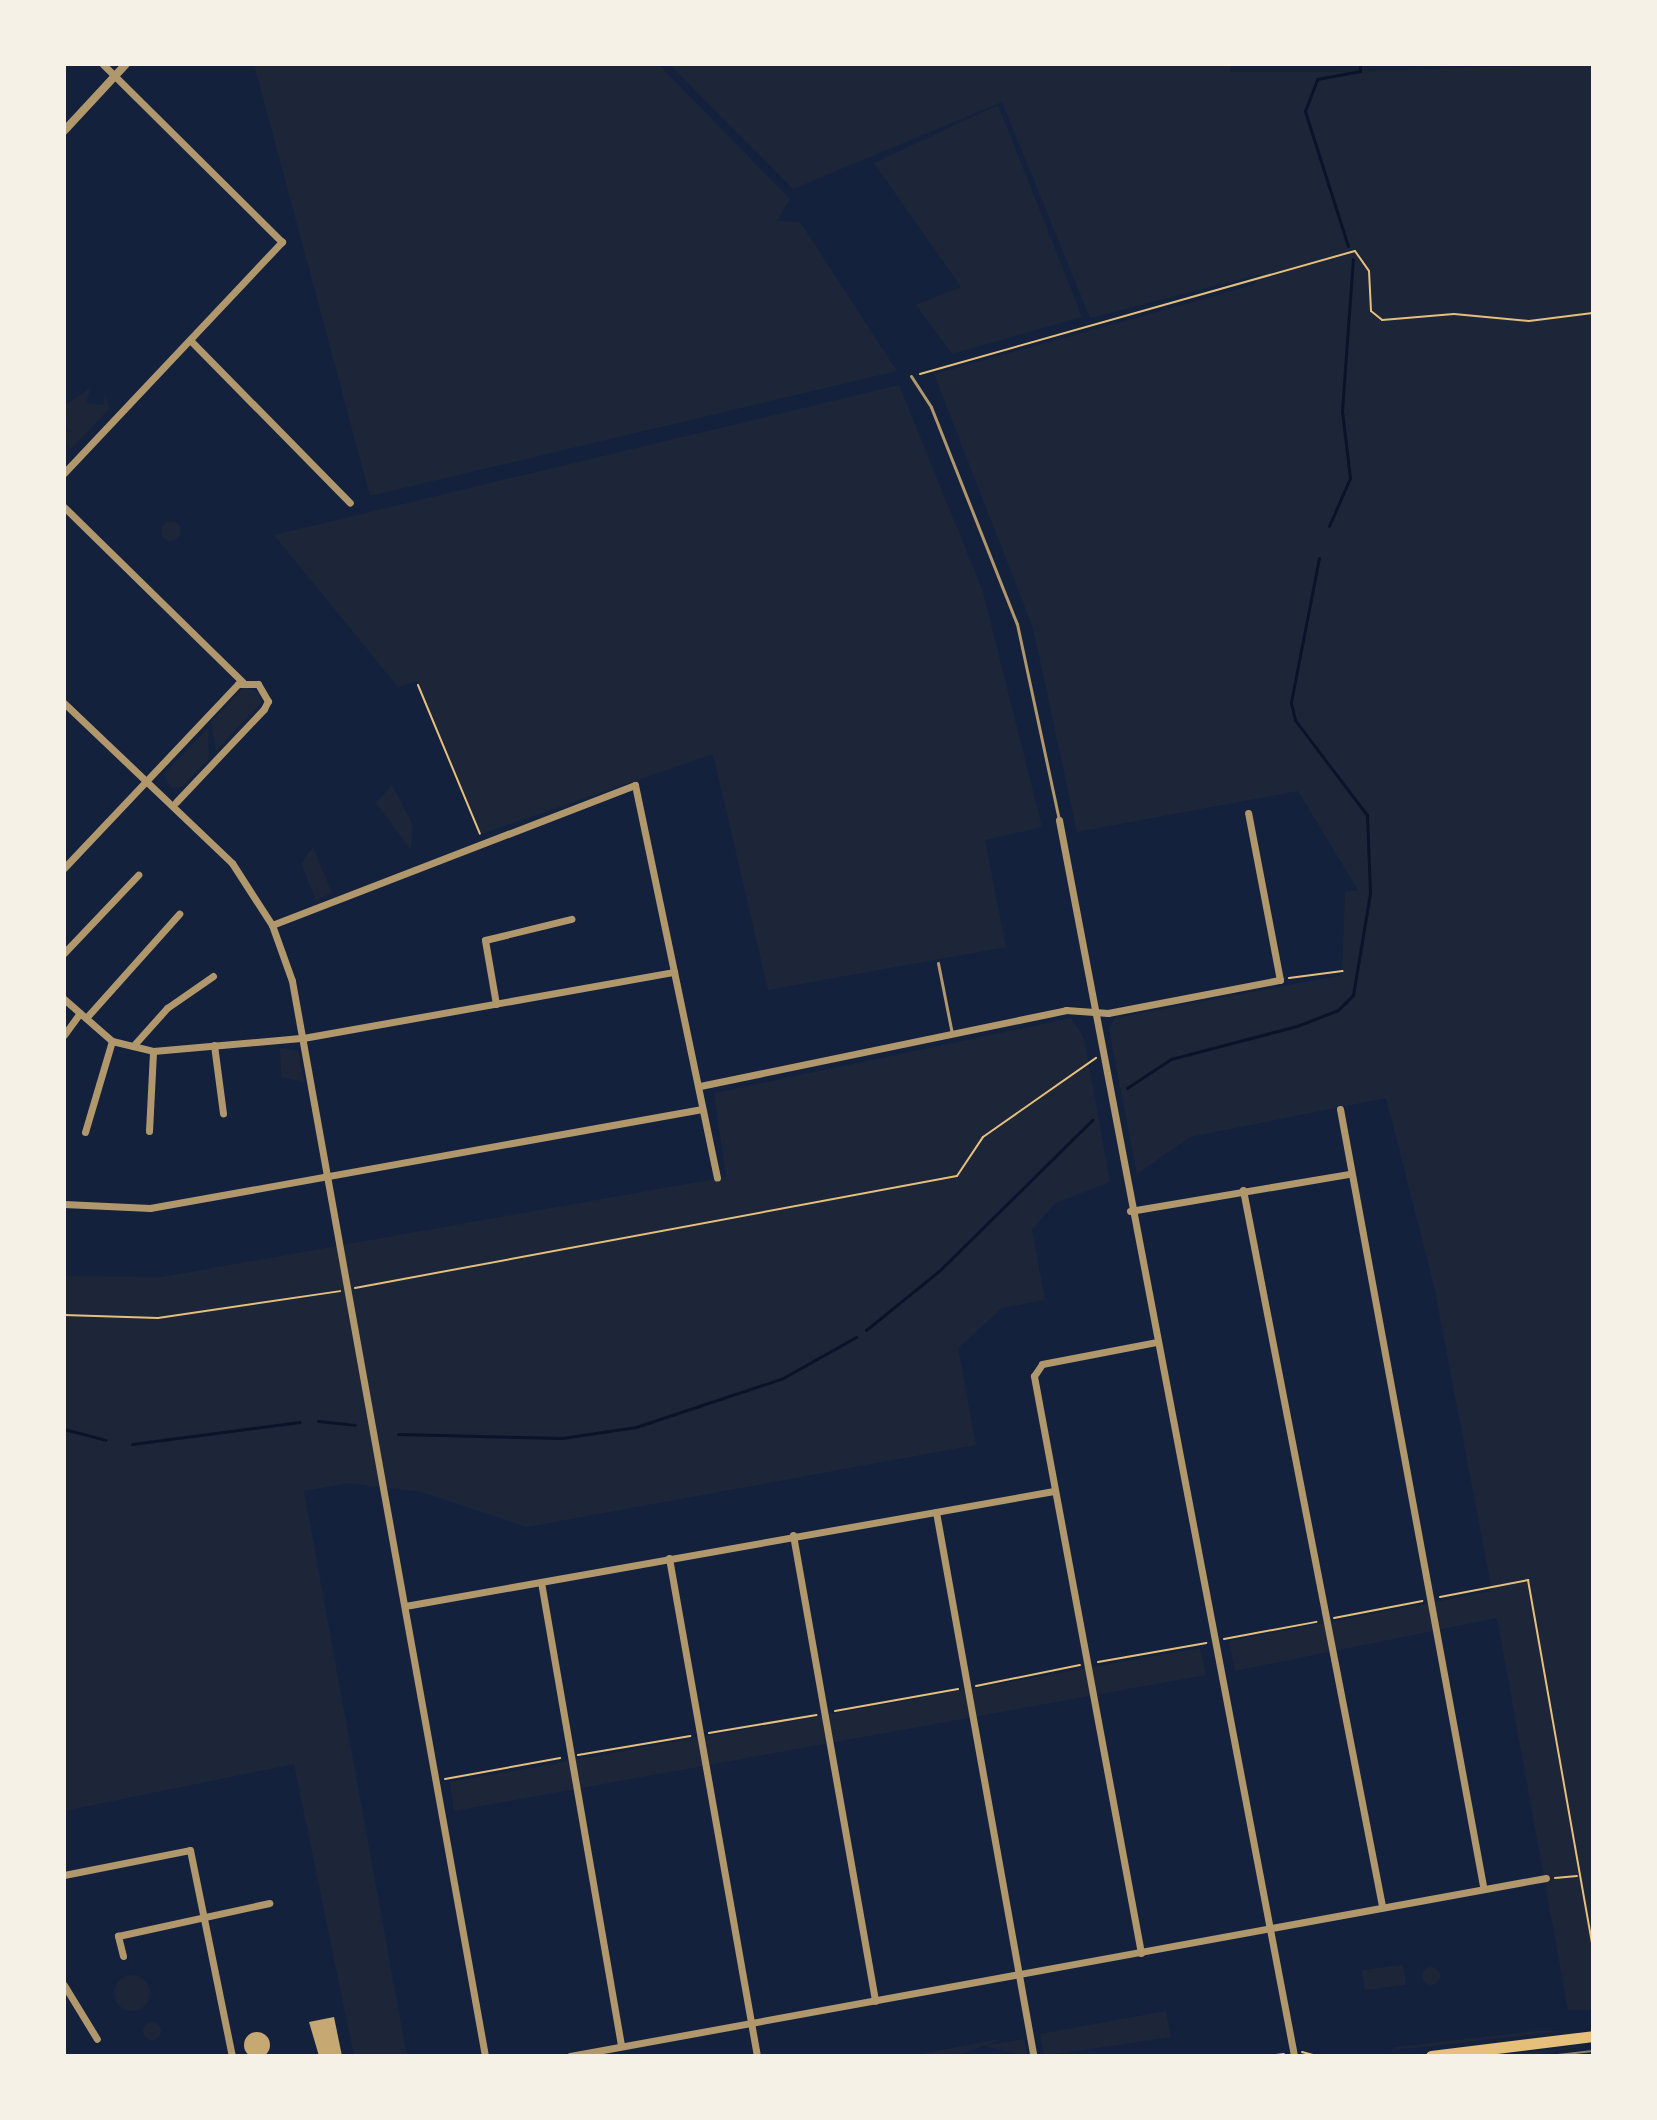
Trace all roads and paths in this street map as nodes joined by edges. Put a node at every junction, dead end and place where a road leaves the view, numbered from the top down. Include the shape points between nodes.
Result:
1 (103, 64) edge
2 (126, 64) edge
3 (115, 76) junction
4 (64, 131) edge
5 (1593, 313) edge
6 (190, 340) junction
7 (911, 376) joint
8 (64, 473) edge
9 (350, 503) dead end
10 (64, 507) edge
11 (243, 682) junction
12 (418, 685) dead end
13 (64, 703) edge
14 (148, 781) junction
15 (176, 802) junction
16 (1248, 813) dead end
17 (1059, 820) joint
18 (483, 842) junction
19 (64, 868) edge
20 (138, 875) dead end
21 (179, 914) dead end
22 (571, 919) dead end
23 (272, 925) junction
24 (64, 953) edge
25 (938, 963) dead end
26 (1343, 971) dead end
27 (674, 972) junction
28 (213, 976) dead end
29 (1280, 980) junction
30 (64, 999) edge
31 (496, 1004) junction
32 (1094, 1011) junction
33 (83, 1016) junction
34 (952, 1034) junction
35 (64, 1035) edge
36 (303, 1038) junction
37 (112, 1041) junction
38 (214, 1045) junction
39 (133, 1046) junction
40 (153, 1051) junction
41 (1101, 1058) junction
42 (700, 1086) junction
43 (702, 1109) junction
44 (1340, 1109) dead end
45 (223, 1113) dead end
46 (149, 1131) dead end
47 (85, 1132) dead end
48 (1348, 1174) junction
49 (328, 1176) junction
50 (717, 1178) dead end
51 (1243, 1190) junction
52 (64, 1204) edge
53 (1130, 1211) junction
54 (349, 1289) junction
55 (64, 1315) edge
56 (1156, 1342) junction
57 (1054, 1491) junction
58 (936, 1512) junction
59 (793, 1535) junction
60 (669, 1558) junction
61 (541, 1582) junction
62 (1432, 1599) junction
63 (405, 1606) junction
64 (1326, 1620) junction
65 (1213, 1641) junction
66 (1087, 1664) junction
67 (967, 1688) junction
68 (825, 1713) junction
69 (700, 1734) junction
70 (572, 1756) junction
71 (436, 1781) junction
72 (64, 1875) edge
73 (1578, 1876) junction
74 (1546, 1878) joint
75 (1483, 1886) junction
76 (269, 1903) dead end
77 (1382, 1906) junction
78 (204, 1919) junction
79 (1269, 1929) junction
80 (1593, 1949) edge
81 (1141, 1953) junction
82 (123, 1956) dead end
83 (1018, 1976) junction
84 (64, 1985) edge
85 (875, 2001) junction
86 (751, 2022) junction
87 (1593, 2036) edge
88 (97, 2039) dead end
89 (621, 2045) junction
90 (1033, 2053) dead end
91 (1284, 2054) edge
92 (1298, 2054) edge
93 (232, 2056) edge
94 (485, 2056) edge
95 (570, 2056) edge
96 (757, 2056) edge
97 (1269, 2056) edge
98 (1317, 2056) edge
99 (1431, 2056) edge

1 - 3 street
2 - 3 street
3 - 4 street
3 - 6 street via 282,242
5 - 7 path via 1529,321 1454,314 1382,320 1371,311 1369,271 1355,251
6 - 8 street
6 - 9 street
7 - 17 lane via 931,407 1020,632
10 - 11 street
11 - 14 street
11 - 15 street via 258,684 267,704
12 - 18 path
13 - 14 street
14 - 15 street
14 - 19 street
15 - 23 street via 232,863
16 - 29 street
17 - 32 street
18 - 23 street
18 - 27 street via 635,785
20 - 24 street
21 - 33 street
22 - 31 street via 485,940
23 - 36 street
25 - 34 lane
26 - 29 path
27 - 31 street
27 - 42 street
28 - 39 street via 167,1008
29 - 32 street
30 - 33 street
31 - 36 street
32 - 34 street via 1075,1008
32 - 41 street
33 - 35 street
33 - 37 street
34 - 42 street
36 - 38 street
36 - 49 street
37 - 39 street
37 - 47 street
38 - 40 street
38 - 45 street
39 - 40 street
40 - 46 street
41 - 53 street
41 - 54 path via 983,1137 957,1176
42 - 43 street
43 - 49 street
43 - 50 street
44 - 48 street
48 - 51 street
48 - 62 street
49 - 52 street via 150,1208
49 - 54 street
51 - 53 street
51 - 64 street
53 - 56 street
54 - 55 path via 158,1318
54 - 63 street
56 - 57 street via 1035,1368
56 - 65 street
57 - 58 street
57 - 66 street
58 - 59 street
58 - 67 street
59 - 60 street
59 - 68 street
60 - 61 street
60 - 69 street
61 - 63 street
61 - 70 street
62 - 64 path
62 - 73 path via 1528,1580
62 - 75 street
63 - 71 street
64 - 65 path
64 - 77 street
65 - 66 path
65 - 79 street
66 - 67 path
66 - 81 street
67 - 68 path
67 - 83 street
68 - 69 path
68 - 85 street
69 - 70 path
69 - 86 street
70 - 71 path
70 - 89 street
71 - 94 street
72 - 78 street via 190,1850
73 - 74 path
73 - 80 path
74 - 75 street
75 - 77 street
76 - 78 street
77 - 79 street
78 - 82 street via 118,1936
78 - 93 street
79 - 81 street
79 - 92 street
81 - 83 street
83 - 85 street
83 - 90 street
84 - 88 street
85 - 86 street
86 - 89 street
86 - 96 street
87 - 99 main road
89 - 95 street
91 - 97 path
92 - 98 path

